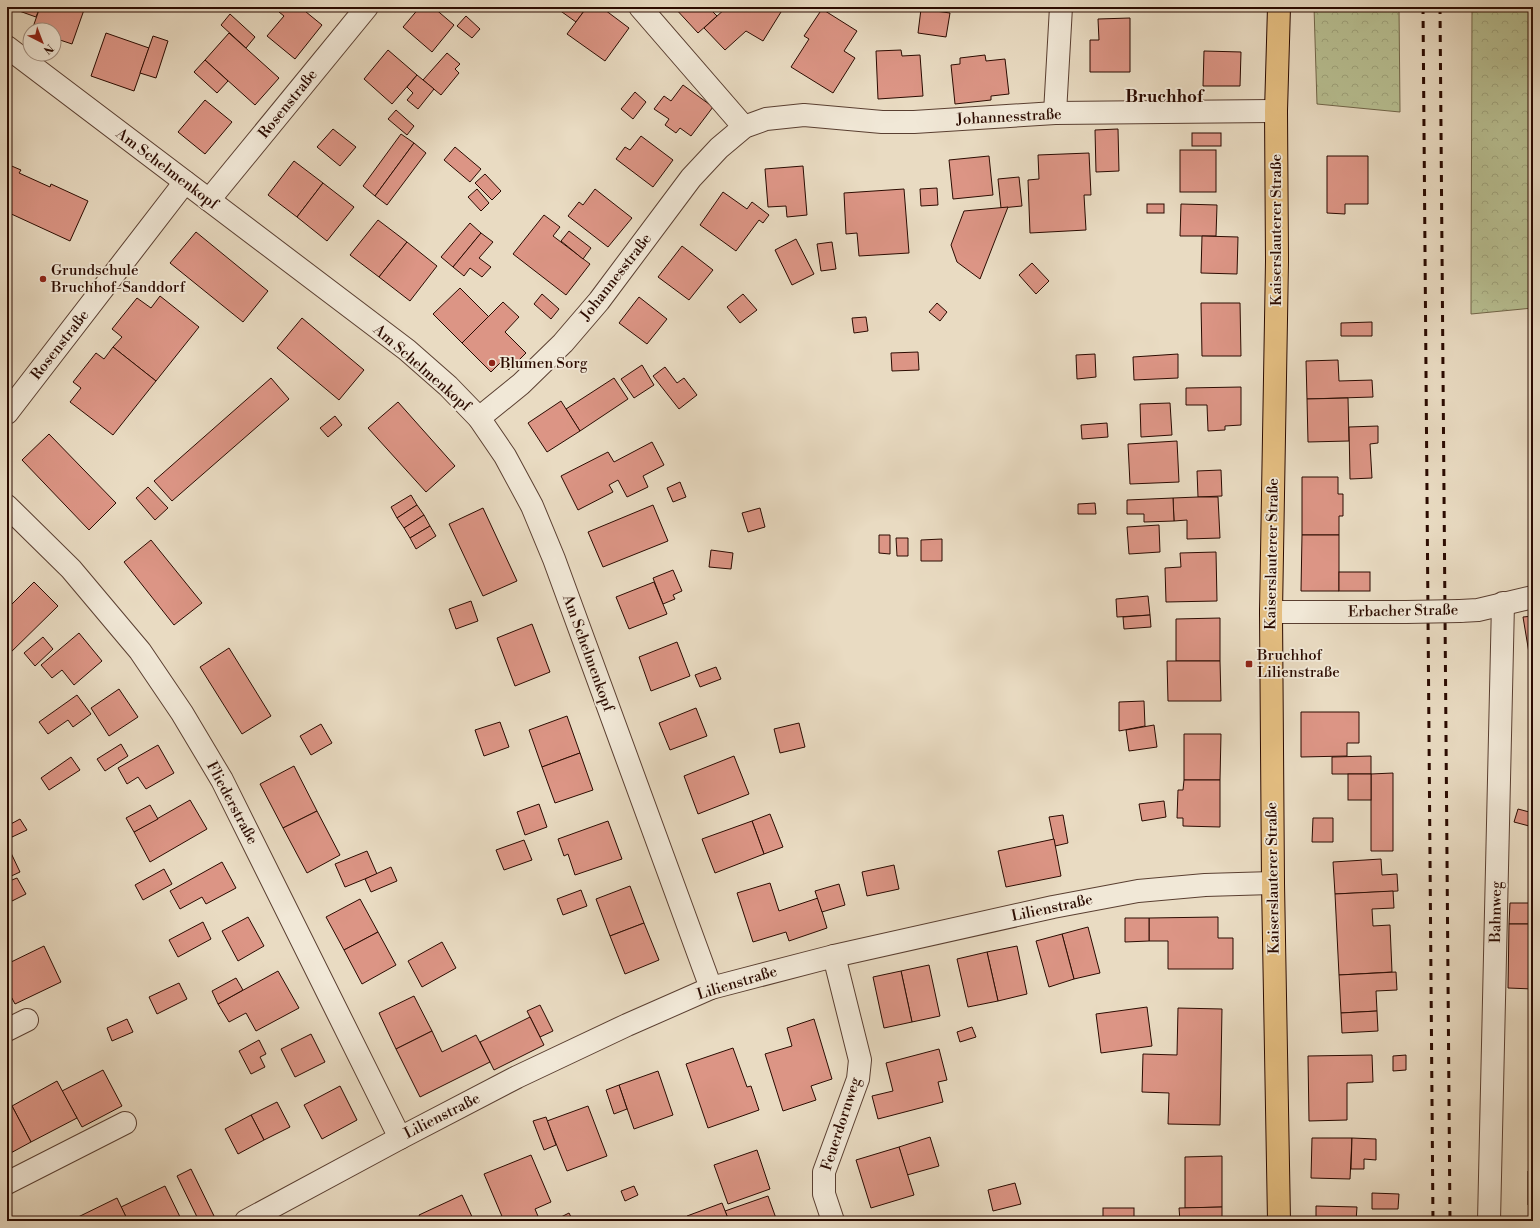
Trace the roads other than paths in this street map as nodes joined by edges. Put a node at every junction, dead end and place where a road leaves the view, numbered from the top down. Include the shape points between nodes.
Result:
1 (367, 7) edge
2 (640, 7) edge
3 (1061, 7) edge
4 (1278, 7) edge
5 (7, 47) edge
6 (1276, 111) junction
7 (1055, 113) junction
8 (744, 127) junction
9 (185, 182) junction
10 (209, 200) junction
11 (7, 413) edge
12 (479, 418) junction
13 (7, 506) edge
14 (1533, 597) edge
15 (1503, 603) junction
16 (1271, 612) junction
17 (1272, 883) junction
18 (834, 956) junction
19 (711, 988) junction
20 (27, 1020) dead end
21 (7, 1030) edge
22 (125, 1122) dead end
23 (400, 1138) junction
24 (7, 1183) edge
25 (246, 1221) edge
26 (833, 1221) edge
27 (1279, 1221) edge
28 (1489, 1221) edge

1 - 10 street, Rosenstraße
2 - 8 street
3 - 7 street
4 - 6 main road, Kaiserslauterer Straße
5 - 9 street, Am Schelmenkopf
6 - 7 street, Johannesstraße
6 - 16 main road, Kaiserslauterer Straße via 1277,261
7 - 8 street, Johannesstraße via 914,122 882,122 804,115 766,119
8 - 12 street, Johannesstraße via 719,148 691,178 599,301 563,343 521,384
9 - 10 street, Am Schelmenkopf
9 - 11 street, Rosenstraße
10 - 12 street, Am Schelmenkopf via 407,350
12 - 19 street, Am Schelmenkopf via 505,456 538,519
13 - 23 street, Fliederstraße via 72,568 140,651 182,713 222,780
14 - 15 street, Erbacher Straße
15 - 16 street, Erbacher Straße, bridge via 1478,610 1460,611
15 - 28 street, Bahnweg
16 - 17 main road, Kaiserslauterer Straße
17 - 18 street, Lilienstraße via 1138,891 1053,907
17 - 27 main road, Kaiserslauterer Straße
18 - 19 street, Lilienstraße
18 - 26 street, Feuerdornweg via 860,1060 858,1079 824,1172 824,1194
19 - 23 street, Lilienstraße via 517,1077
20 - 21 street
22 - 24 street
23 - 25 street, Lilienstraße

